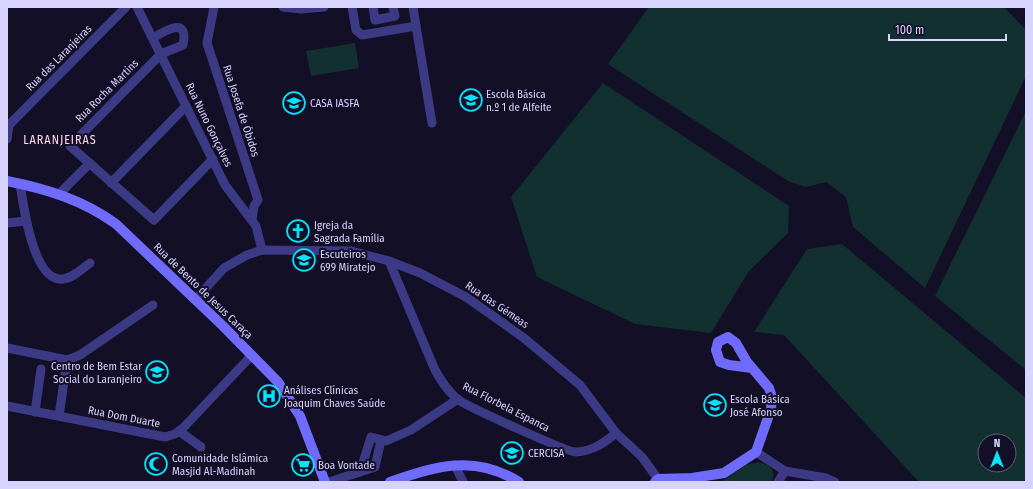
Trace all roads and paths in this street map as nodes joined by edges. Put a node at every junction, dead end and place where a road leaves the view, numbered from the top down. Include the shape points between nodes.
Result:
1 (126, 7) edge
2 (137, 7) edge
3 (214, 7) edge
4 (283, 7) edge
5 (324, 7) edge
6 (352, 7) edge
7 (373, 7) edge
8 (393, 7) edge
9 (413, 7) edge
10 (308, 8) edge
11 (416, 26) junction
12 (153, 38) junction
13 (161, 54) junction
14 (186, 106) junction
15 (432, 122) dead end
16 (8, 124) edge
17 (7, 139) edge
18 (213, 159) junction
19 (90, 163) junction
20 (7, 181) edge
21 (111, 183) junction
22 (20, 184) junction
23 (60, 194) junction
24 (252, 220) junction
25 (26, 221) junction
26 (7, 223) edge
27 (265, 250) junction
28 (389, 261) junction
29 (90, 264) dead end
30 (195, 300) junction
31 (153, 305) dead end
32 (7, 348) edge
33 (252, 355) junction
34 (66, 360) junction
35 (752, 368) dead end
36 (41, 369) dead end
37 (458, 399) junction
38 (7, 406) edge
39 (35, 412) junction
40 (59, 416) junction
41 (179, 431) junction
42 (616, 433) junction
43 (201, 447) dead end
44 (756, 452) junction
45 (455, 465) junction
46 (785, 471) junction
47 (657, 480) edge
48 (325, 482) edge
49 (329, 482) edge
50 (390, 482) edge
51 (463, 482) edge
52 (519, 482) edge
53 (778, 482) edge
54 (834, 482) edge

1 - 16 street, Rua das Laranjeiras
2 - 12 street, Rua Nuno Gonçalves
3 - 24 street, Rua Josefa de Óbidos via 207,43 258,200 254,206
4 - 10 street
5 - 10 street
6 - 11 street via 356,30 362,35
7 - 8 street via 375,20 394,16
9 - 11 street
11 - 15 street
12 - 13 street, Rua Nuno Gonçalves
12 - 13 street via 171,27 178,27 183,32 183,45
13 - 14 street, Rua Nuno Gonçalves
13 - 19 street, Rua Rocha Martins via 70,146
14 - 18 street, Rua Nuno Gonçalves
14 - 21 street
16 - 17 street, Rua das Laranjeiras
18 - 21 street via 154,220
18 - 24 street, Rua Nuno Gonçalves via 225,185
19 - 21 street
19 - 23 street
20 - 22 main road, Rua de Bento de Jesus Caraça
22 - 23 main road, Rua de Bento de Jesus Caraça
22 - 25 street
23 - 30 main road, Rua de Bento de Jesus Caraça via 97,210 116,224
24 - 27 street, Rua Nuno Gonçalves
25 - 26 street
25 - 29 street via 31,242 42,265 55,278 70,277
27 - 28 street, Rua das Gémeas via 351,251
27 - 30 street via 247,255 224,268
28 - 37 street, Rua Florbela Espanca via 435,370 441,382
28 - 42 street, Rua das Gémeas via 420,273 466,297 524,338 580,385
30 - 33 main road, Rua de Bento de Jesus Caraça
31 - 34 street via 80,355
32 - 34 street
33 - 41 street
33 - 48 main road, Rua de Bento de Jesus Caraça via 278,382 295,406
34 - 40 street
35 - 44 main road via 769,388 772,397 771,409
36 - 39 street
37 - 42 street, Rua Florbela Espanca via 552,444 575,452 600,446
37 - 49 street via 411,430 386,442 381,440 375,467
38 - 39 street, Rua Dom Duarte
39 - 40 street, Rua Dom Duarte
40 - 41 street, Rua Dom Duarte via 159,436 171,436
41 - 43 street
42 - 47 street, Rua das Gémeas via 642,457
44 - 46 street
44 - 47 main road via 724,473
45 - 50 main road via 424,470
45 - 51 street
45 - 52 main road via 487,468
46 - 53 street
46 - 54 street via 812,475

